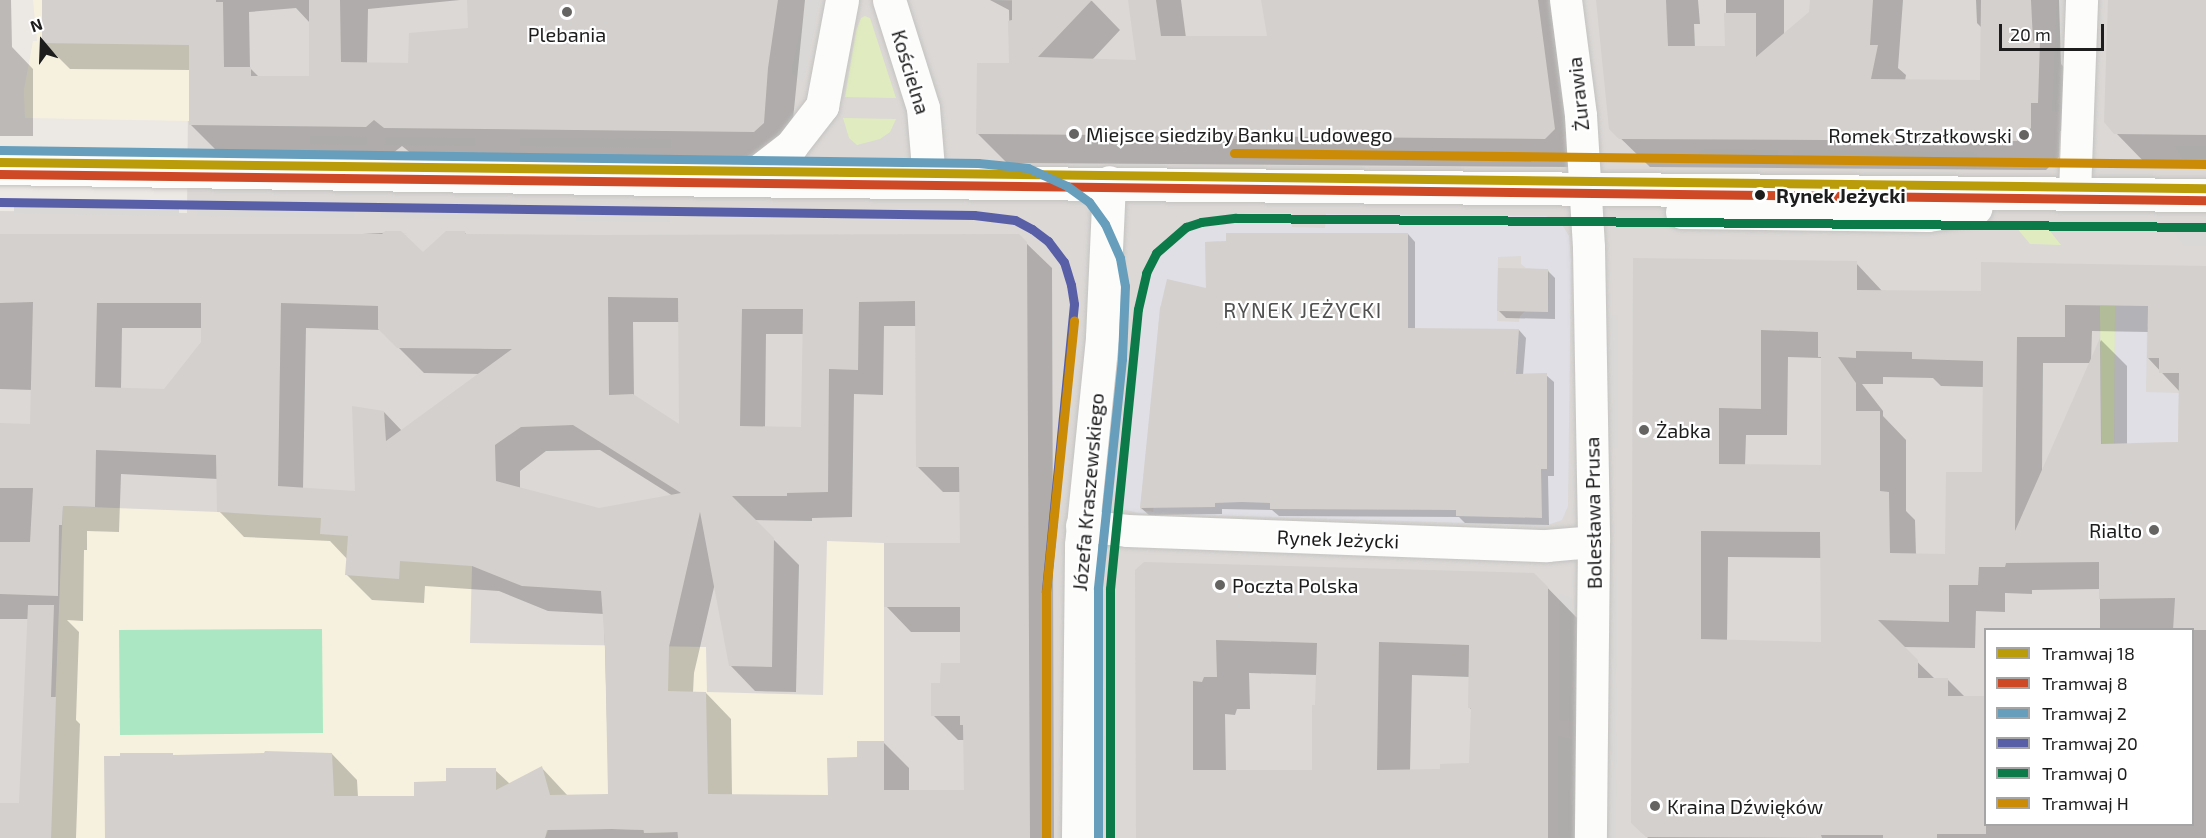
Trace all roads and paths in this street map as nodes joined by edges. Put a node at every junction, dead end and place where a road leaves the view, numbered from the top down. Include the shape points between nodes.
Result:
1 (842, 0) edge
2 (889, 0) edge
3 (1566, 0) edge
4 (2082, 0) edge
5 (0, 168) edge
6 (747, 180) junction
7 (929, 180) junction
8 (1109, 182) junction
9 (1586, 188) junction
10 (2075, 193) junction
11 (2206, 195) edge
12 (1082, 526) junction
13 (1594, 542) junction
14 (1078, 838) edge
15 (1591, 838) edge

1 - 6 street via 822,106 791,146
2 - 7 street, Kościelna via 923,108
3 - 9 street, Żurawia
4 - 10 street
5 - 6 street
6 - 7 street
7 - 8 street
8 - 9 street
8 - 12 street, Józefa Kraszewskiego via 1102,337
9 - 10 street
9 - 13 street, Bolesława Prusa
10 - 11 street
12 - 13 street, Rynek Jeżycki via 1128,531 1547,546
12 - 14 street, Józefa Kraszewskiego
13 - 15 street, Bolesława Prusa

